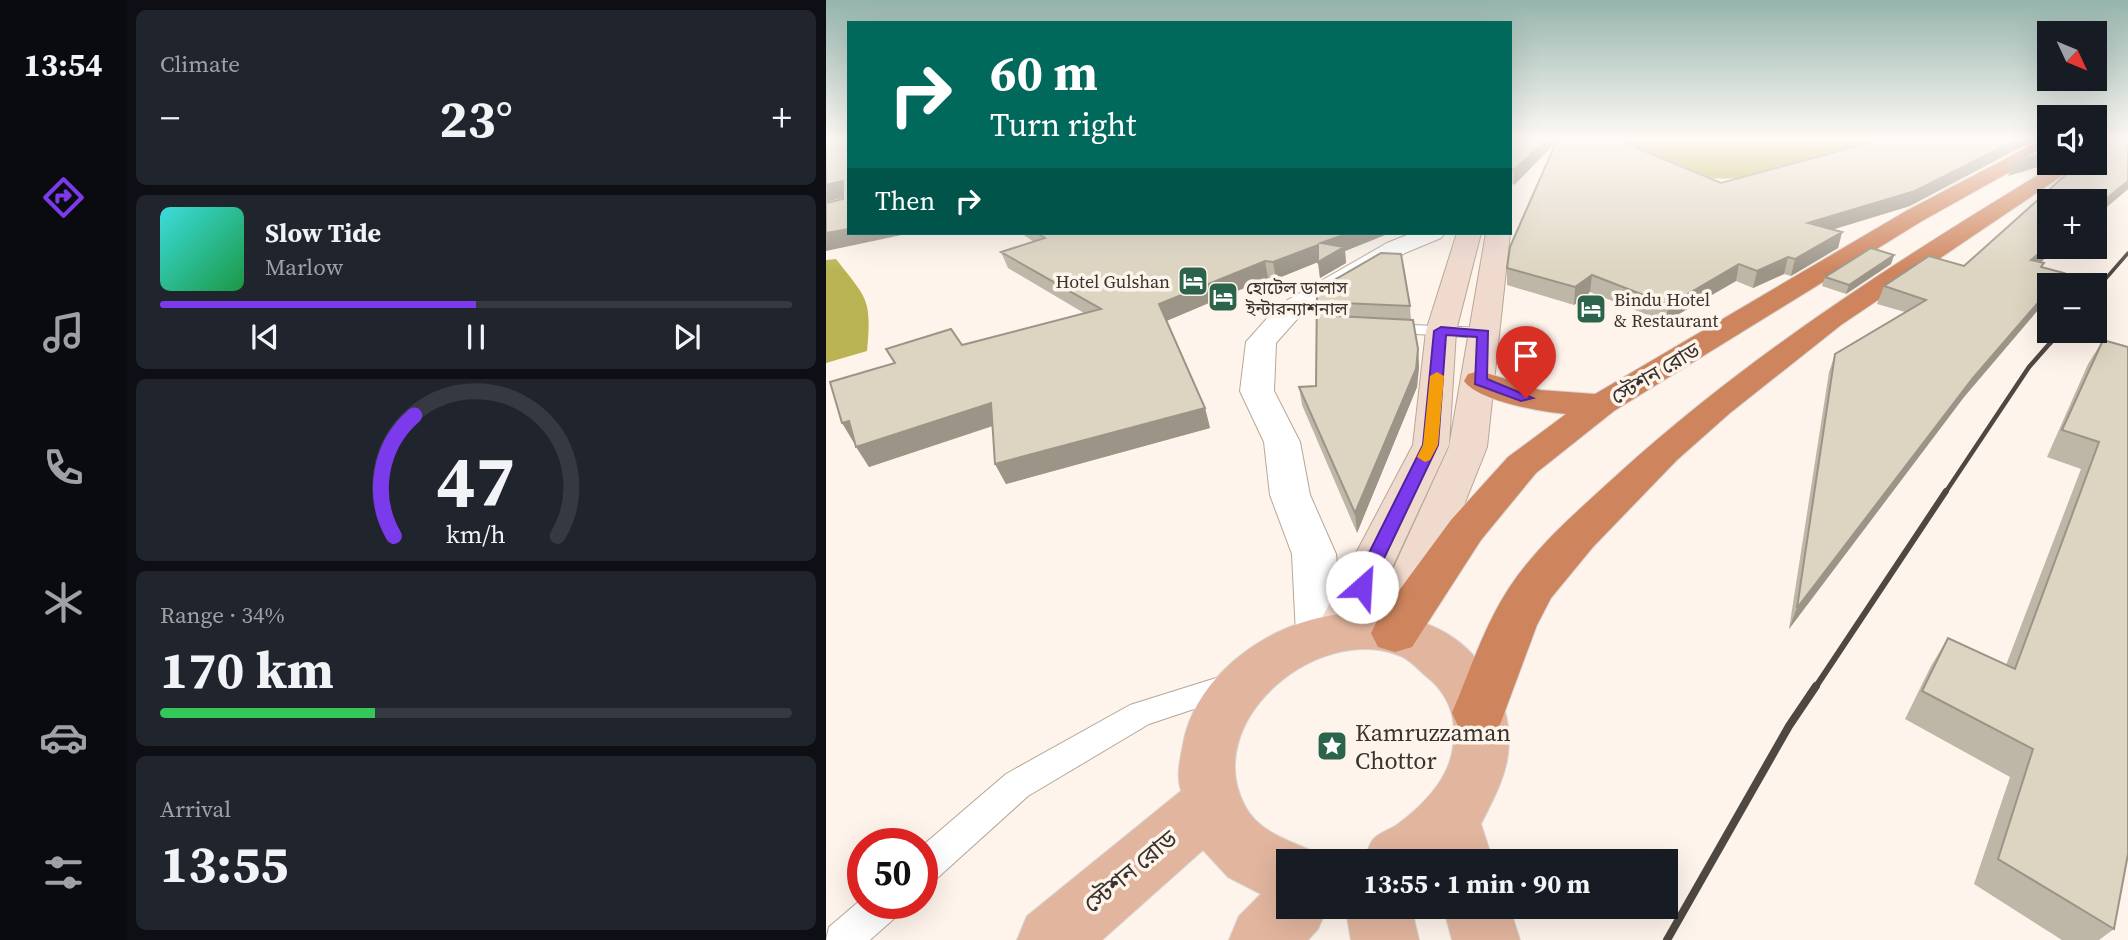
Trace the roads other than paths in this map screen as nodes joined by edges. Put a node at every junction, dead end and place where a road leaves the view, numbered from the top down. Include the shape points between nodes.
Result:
1 (1973, 184) edge
2 (2038, 184) edge
3 (1428, 235) edge
4 (1468, 235) edge
5 (1498, 235) edge
6 (1372, 329) edge
7 (1441, 331) junction
8 (1484, 333) junction
9 (1480, 381) junction
10 (1602, 404) junction
11 (1361, 633) junction
12 (1244, 681) junction
13 (1479, 713) junction
14 (1210, 805) junction
15 (1456, 841) edge
16 (1427, 849) edge
17 (938, 855) edge
18 (1276, 869) edge
19 (866, 919) edge
20 (1283, 919) edge
21 (1381, 919) edge
22 (1480, 919) edge
23 (842, 940) edge
24 (1051, 940) edge
25 (1263, 940) edge
26 (1385, 940) edge
27 (1486, 940) edge

1 - 10 highway, স্টেশন রোড
2 - 13 highway via 1797,344 1657,456 1565,550 1524,602
3 - 11 street via 1328,286 1289,311 1261,342 1257,391 1282,442 1290,495 1314,554
4 - 7 main road
5 - 8 main road
6 - 7 lane
7 - 8 lane
7 - 11 main road via 1431,445
8 - 9 main road
9 - 10 highway via 1540,402
9 - 11 main road via 1468,447
10 - 11 highway, স্টেশন রোড via 1522,465 1466,530
11 - 12 main road via 1279,653
11 - 13 main road via 1424,644 1449,661 1468,684
12 - 14 main road via 1218,718 1206,760
12 - 17 lane via 1140,714 1017,785
13 - 15 main road via 1482,748
14 - 18 main road via 1232,842
14 - 24 main road, স্টেশন রোড
15 - 16 main road
19 - 23 lane
20 - 25 main road
21 - 26 main road
22 - 27 main road

